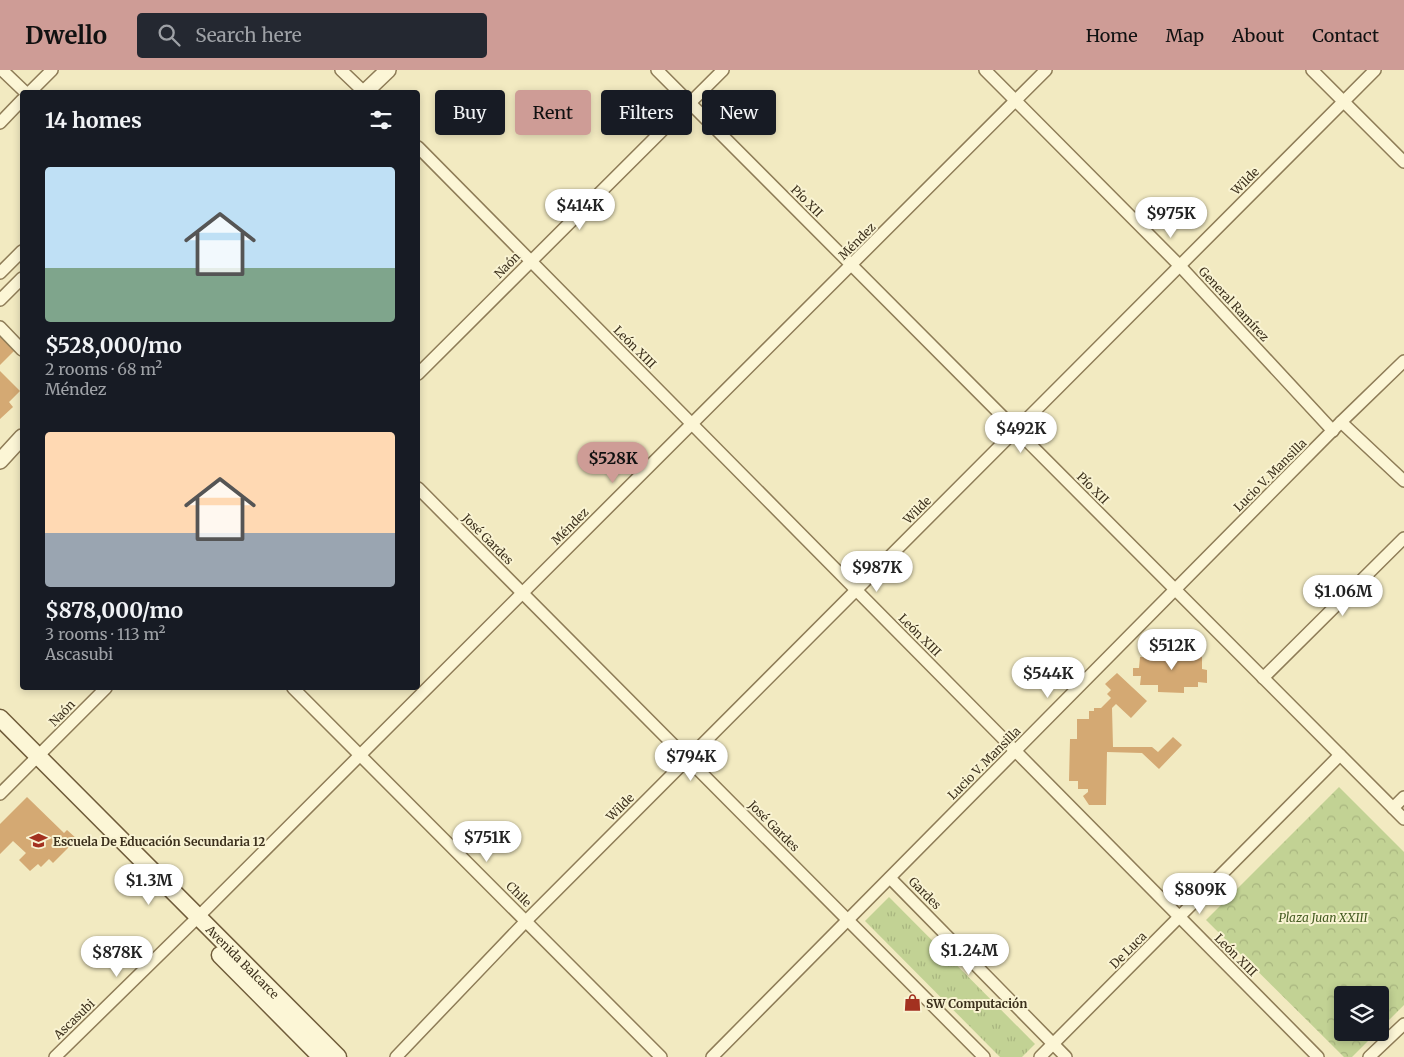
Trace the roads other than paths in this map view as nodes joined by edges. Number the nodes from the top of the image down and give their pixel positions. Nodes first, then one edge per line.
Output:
1 (2, 70) edge
2 (52, 70) edge
3 (341, 70) edge
4 (388, 70) edge
5 (657, 70) edge
6 (723, 70) edge
7 (985, 70) edge
8 (1046, 70) edge
9 (1312, 70) edge
10 (1375, 70) edge
11 (23, 90) edge
12 (32, 90) edge
13 (363, 90) edge
14 (367, 90) edge
15 (677, 90) edge
16 (1016, 100) junction
17 (692, 101) edge
18 (20, 102) edge
19 (1343, 102) junction
20 (692, 105) edge
21 (0, 123) edge
22 (658, 135) edge
23 (420, 149) edge
24 (1404, 162) edge
25 (20, 253) edge
26 (531, 261) junction
27 (852, 266) junction
28 (1180, 266) junction
29 (0, 273) edge
30 (20, 280) edge
31 (0, 300) edge
32 (0, 327) edge
33 (20, 348) edge
34 (1404, 361) edge
35 (420, 372) edge
36 (692, 424) junction
37 (1337, 427) junction
38 (1016, 430) junction
39 (20, 439) edge
40 (0, 462) edge
41 (1404, 481) edge
42 (420, 490) edge
43 (1404, 538) edge
44 (856, 590) junction
45 (1175, 590) junction
46 (522, 593) junction
47 (1263, 678) junction
48 (104, 690) edge
49 (295, 690) edge
50 (0, 718) edge
51 (0, 734) edge
52 (1015, 751) junction
53 (360, 754) junction
54 (1340, 755) junction
55 (688, 759) junction
56 (34, 761) junction
57 (0, 794) edge
58 (1404, 797) edge
59 (1393, 808) junction
60 (1404, 819) edge
61 (890, 878) junction
62 (1179, 917) junction
63 (848, 920) junction
64 (194, 921) junction
65 (526, 921) junction
66 (1404, 1024) edge
67 (1053, 1044) junction
68 (55, 1057) edge
69 (321, 1057) edge
70 (338, 1057) edge
71 (396, 1057) edge
72 (661, 1057) edge
73 (712, 1057) edge
74 (984, 1057) edge
75 (1040, 1057) edge
76 (1066, 1057) edge
77 (1318, 1057) edge
78 (1369, 1057) edge

1 - 11 street
2 - 12 street
3 - 13 street
4 - 14 street
5 - 15 street, Pío XII
6 - 17 street, Naón
7 - 16 street, General Ramírez
8 - 16 street, Méndez
9 - 19 street
10 - 19 street, Wilde
16 - 27 street, Méndez
16 - 28 street, General Ramírez
18 - 21 street
19 - 24 street
19 - 28 street, Wilde
20 - 27 street, Pío XII
22 - 26 street, Naón
23 - 26 street, León XIII
25 - 29 street
26 - 35 street, Naón
26 - 36 street, León XIII
27 - 36 street, Méndez
27 - 38 street, Pío XII
28 - 37 street, General Ramírez
28 - 38 street, Wilde
30 - 31 street
32 - 33 street
34 - 37 street, Lucio V. Mansilla
36 - 44 street, León XIII
36 - 46 street, Méndez
37 - 41 street, General Ramírez
37 - 45 street, Lucio V. Mansilla
38 - 44 street, Wilde
38 - 45 street, Pío XII
39 - 40 street
42 - 46 street, José Gardes
43 - 47 street
44 - 52 street, León XIII
44 - 55 street, Wilde
45 - 47 street, Pío XII
45 - 52 street, Lucio V. Mansilla
46 - 53 street, Méndez
46 - 55 street, José Gardes
47 - 54 street, Pío XII
48 - 56 street, Naón
49 - 53 street, Chile
50 - 56 main road, Avenida Balcarce
51 - 56 main road, Avenida Balcarce
52 - 61 street, Lucio V. Mansilla
52 - 62 street, León XIII
53 - 64 street, Méndez
53 - 65 street, Chile
54 - 59 street, Pío XII
54 - 62 street, De Luca
55 - 63 street, José Gardes
55 - 65 street, Wilde
56 - 57 street, Naón
56 - 64 main road, Avenida Balcarce
58 - 59 street
59 - 60 street, Pío XII
61 - 63 street, Lucio V. Mansilla
61 - 67 street, Gardes
62 - 67 street, De Luca
62 - 77 street, León XIII
63 - 73 street, Lucio V. Mansilla
63 - 74 street, José Gardes
64 - 68 street, Ascasubi
64 - 69 main road, Avenida Balcarce
64 - 70 main road, Avenida Balcarce
65 - 71 street, Wilde
65 - 72 street, Chile
66 - 78 street
67 - 75 street, De Luca
67 - 76 street, Gardes

